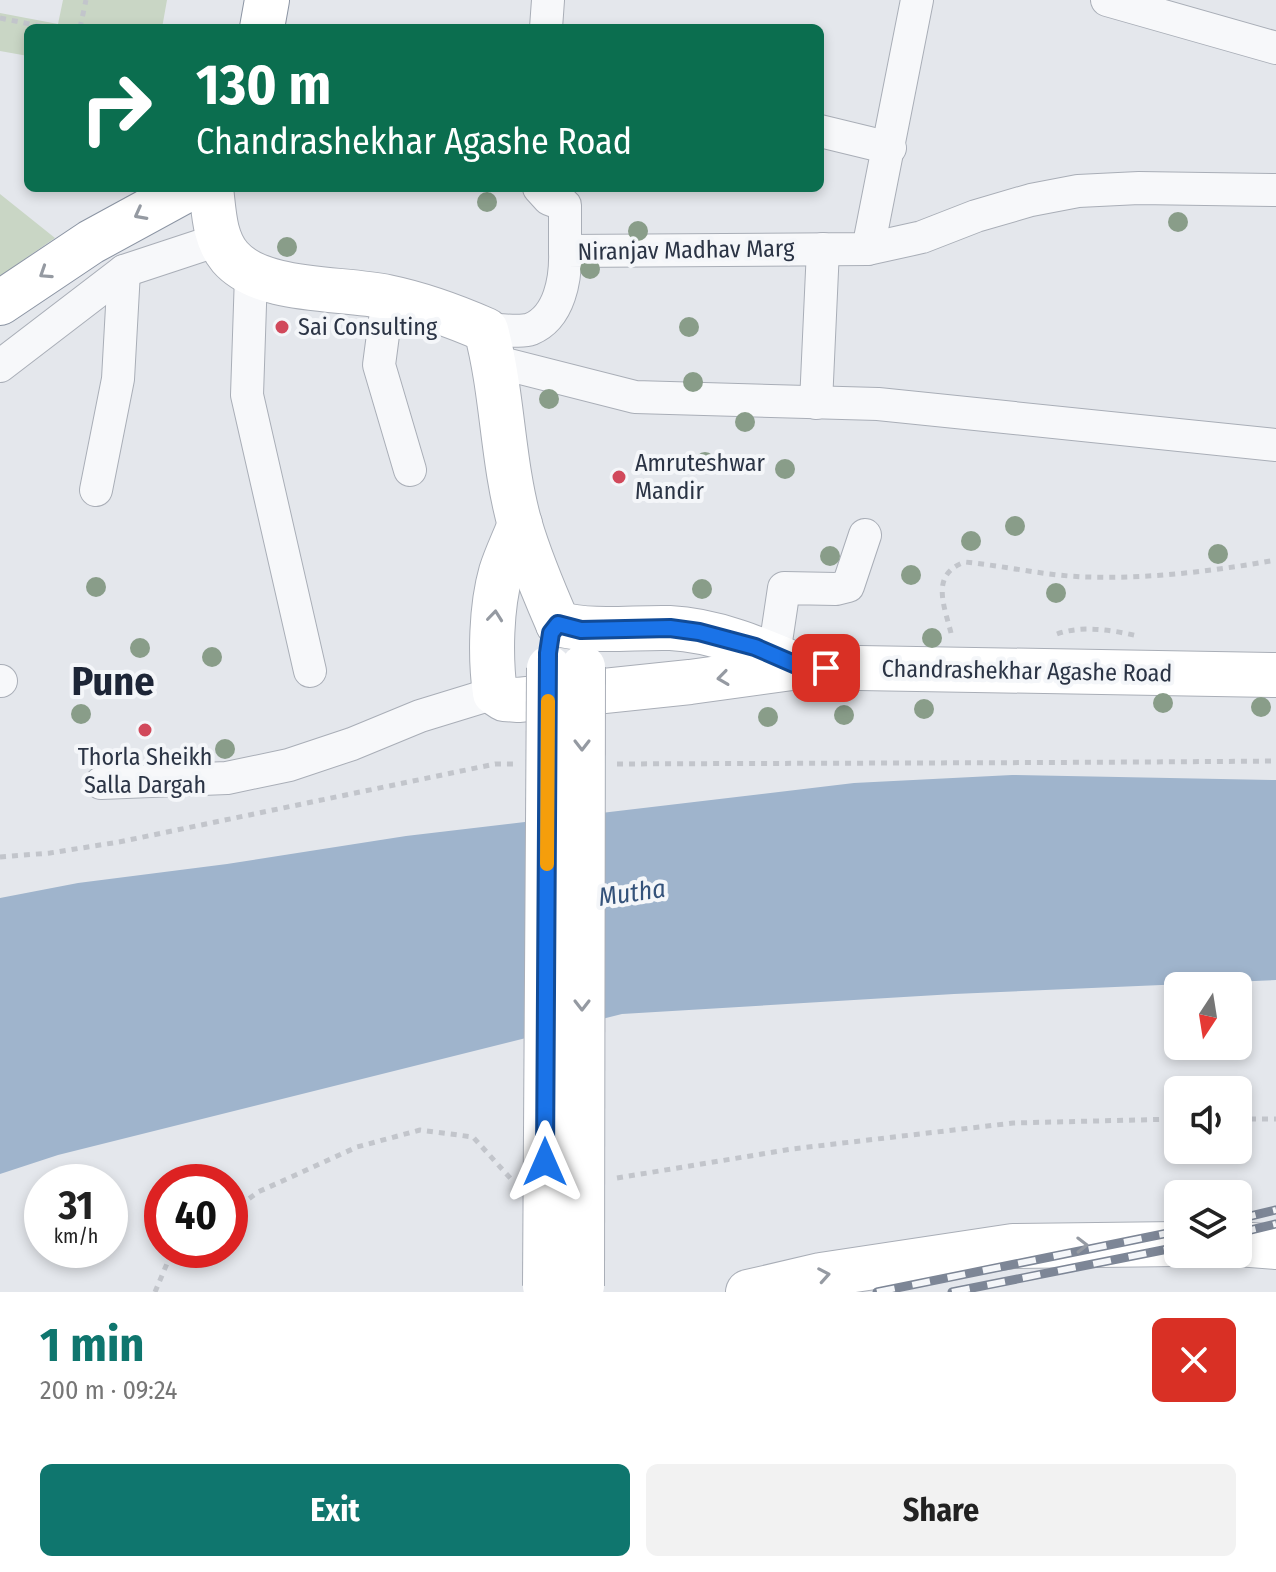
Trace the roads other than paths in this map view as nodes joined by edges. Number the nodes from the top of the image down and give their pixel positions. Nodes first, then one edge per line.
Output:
1 (267, 0) edge
2 (548, 0) edge
3 (917, 0) edge
4 (1107, 0) edge
5 (263, 24) edge
6 (546, 24) edge
7 (1276, 48) edge
8 (824, 132) edge
9 (890, 148) junction
10 (1276, 190) edge
11 (183, 192) edge
12 (212, 192) edge
13 (543, 192) edge
14 (218, 240) junction
15 (823, 249) junction
16 (868, 249) junction
17 (565, 251) junction
18 (124, 271) junction
19 (251, 275) junction
20 (388, 297) junction
21 (0, 303) edge
22 (489, 346) junction
23 (0, 366) edge
24 (816, 403) junction
25 (1276, 445) edge
26 (410, 470) dead end
27 (96, 490) dead end
28 (520, 524) junction
29 (865, 535) dead end
30 (568, 647) junction
31 (787, 661) junction
32 (310, 671) dead end
33 (1276, 675) edge
34 (495, 693) junction
35 (101, 783) dead end
36 (1164, 1244) edge
37 (1252, 1245) edge
38 (1276, 1247) edge
39 (564, 1289) edge
40 (748, 1292) edge

1 - 5 main road
2 - 6 street
3 - 9 street
4 - 7 street
8 - 9 street
9 - 16 street
10 - 16 street, Niranjav Madhav Marg
11 -> 21 main road
12 - 14 main road
13 - 17 street
14 - 18 street
14 - 19 main road
15 - 16 street, Niranjav Madhav Marg
15 - 17 street, Niranjav Madhav Marg
15 - 24 street
17 - 22 street, Niranjav Madhav Marg
18 - 23 street
18 - 27 street
19 - 20 main road, Niranjav Madhav Marg
19 - 32 street
20 - 22 main road, Niranjav Madhav Marg
20 - 26 street
22 - 24 street
22 - 28 main road
24 - 25 street
28 - 30 main road
34 -> 28 main road
29 - 31 street
30 - 31 main road, Chandrashekhar Agashe Road
30 - 39 main road, bridge
31 - 33 main road, Chandrashekhar Agashe Road
31 -> 34 main road
34 - 35 street
40 -> 36 main road
37 - 38 main road

